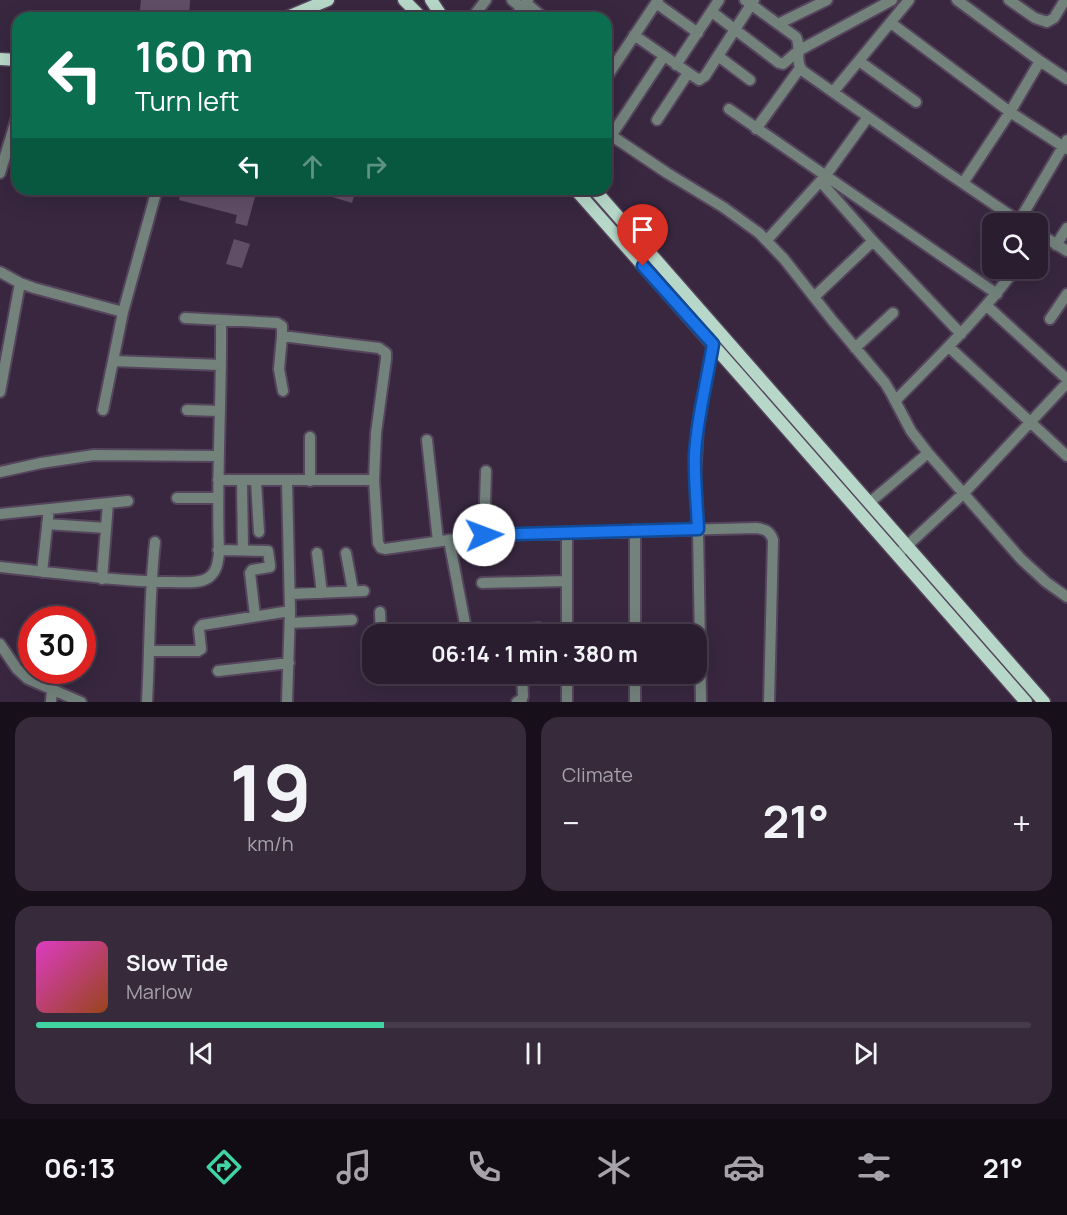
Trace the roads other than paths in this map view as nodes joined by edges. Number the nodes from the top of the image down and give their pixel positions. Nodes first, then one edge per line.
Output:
1 (328, 0) edge
2 (404, 0) edge
3 (486, 0) edge
4 (512, 0) edge
5 (719, 0) edge
6 (827, 0) edge
7 (892, 0) edge
8 (909, 0) edge
9 (957, 0) edge
10 (1009, 0) edge
11 (1065, 0) edge
12 (657, 2) edge
13 (750, 2) edge
14 (525, 3) edge
15 (299, 12) edge
16 (416, 12) edge
17 (477, 12) edge
18 (712, 12) junction
19 (891, 23) junction
20 (778, 24) junction
21 (735, 29) junction
22 (698, 33) junction
23 (634, 35) junction
24 (798, 51) junction
25 (664, 56) junction
26 (718, 56) junction
27 (1040, 61) junction
28 (859, 62) junction
29 (676, 65) junction
30 (612, 68) edge
31 (800, 68) junction
32 (688, 73) junction
33 (1067, 79) edge
34 (750, 80) dead end
35 (834, 93) junction
36 (916, 102) dead end
37 (729, 109) dead end
38 (1010, 112) junction
39 (868, 117) junction
40 (657, 120) dead end
41 (756, 129) junction
42 (612, 130) edge
43 (12, 134) edge
44 (612, 136) edge
45 (1066, 145) edge
46 (0, 173) edge
47 (823, 179) junction
48 (963, 183) junction
49 (155, 195) edge
50 (580, 195) edge
51 (599, 195) edge
52 (1008, 213) edge
53 (1026, 213) edge
54 (1067, 228) edge
55 (767, 240) junction
56 (873, 240) junction
57 (1048, 240) edge
58 (1056, 245) junction
59 (1067, 251) edge
60 (0, 272) edge
61 (1008, 279) edge
62 (20, 283) junction
63 (997, 294) junction
64 (1067, 294) edge
65 (814, 297) junction
66 (987, 306) junction
67 (123, 312) junction
68 (893, 313) dead end
69 (184, 318) dead end
70 (1050, 319) dead end
71 (221, 320) junction
72 (712, 324) junction
73 (702, 332) junction
74 (961, 334) junction
75 (282, 336) junction
76 (713, 344) junction
77 (949, 347) junction
78 (855, 348) junction
79 (113, 361) junction
80 (221, 365) junction
81 (1067, 378) edge
82 (1067, 383) edge
83 (283, 391) dead end
84 (0, 392) edge
85 (895, 401) junction
86 (103, 410) dead end
87 (188, 410) dead end
88 (220, 411) junction
89 (1031, 423) junction
90 (310, 437) dead end
91 (427, 440) dead end
92 (819, 446) junction
93 (928, 453) junction
94 (809, 454) junction
95 (218, 456) junction
96 (1067, 456) edge
97 (486, 471) dead end
98 (0, 472) edge
99 (218, 480) junction
100 (374, 480) junction
101 (242, 481) junction
102 (256, 481) junction
103 (287, 481) junction
104 (310, 481) junction
105 (964, 493) junction
106 (177, 498) dead end
107 (218, 498) junction
108 (128, 501) dead end
109 (869, 502) junction
110 (108, 503) junction
111 (49, 509) junction
112 (0, 514) edge
113 (47, 524) junction
114 (106, 528) junction
115 (698, 529) junction
116 (635, 530) junction
117 (259, 532) dead end
118 (567, 532) junction
119 (484, 535) junction
120 (443, 540) junction
121 (155, 542) dead end
122 (907, 546) junction
123 (218, 550) junction
124 (243, 550) junction
125 (317, 553) dead end
126 (346, 553) dead end
127 (897, 555) junction
128 (0, 567) edge
129 (42, 572) junction
130 (102, 579) junction
131 (567, 581) junction
132 (151, 582) junction
133 (482, 583) dead end
134 (353, 591) junction
135 (364, 591) dead end
136 (322, 593) junction
137 (290, 594) junction
138 (1067, 597) edge
139 (290, 611) junction
140 (380, 612) dead end
141 (255, 616) junction
142 (352, 620) dead end
143 (290, 622) junction
144 (381, 624) edge
145 (464, 624) edge
146 (567, 624) edge
147 (635, 624) edge
148 (986, 636) junction
149 (0, 644) edge
150 (976, 645) junction
151 (150, 651) junction
152 (289, 663) junction
153 (218, 671) dead end
154 (522, 684) edge
155 (567, 684) edge
156 (635, 684) edge
157 (52, 690) junction
158 (51, 702) edge
159 (81, 702) edge
160 (147, 702) edge
161 (287, 702) edge
162 (517, 702) edge
163 (567, 702) edge
164 (635, 702) edge
165 (701, 702) edge
166 (769, 702) edge
167 (1026, 702) edge
168 (1044, 702) edge

1 - 15 main road
2 - 16 main road
3 - 17 street
4 - 14 street
5 - 18 street
6 - 20 street
7 - 24 street
8 - 19 street
9 - 27 street
10 - 11 street
12 - 22 street
12 - 23 street
13 - 20 street
13 - 21 street
18 - 21 street
18 - 22 street
19 - 28 street
19 - 38 street
20 - 24 street
21 - 24 street
21 - 26 street
22 - 29 street
23 - 25 street
23 - 30 street
24 - 31 street
25 - 29 street
25 - 42 street
26 - 32 street
26 - 34 street
27 - 33 street
27 - 38 street
28 - 35 street
28 - 36 street
29 - 32 street
31 - 35 street
31 - 41 street
32 - 40 street
35 - 39 street
37 - 41 street
38 - 45 street
38 - 48 street
39 - 47 street
39 - 48 street
41 - 47 street
43 - 46 street
44 - 55 street
45 - 53 street
47 - 55 street
47 - 56 street
47 - 63 street
48 - 52 street
49 - 67 street
50 - 73 main road
51 - 72 main road
54 - 58 street
55 - 65 street
56 - 65 street
56 - 74 street
57 - 58 street
58 - 59 street
60 - 62 street
61 - 63 street
62 - 67 street
62 - 84 street
63 - 66 street
64 - 70 street
65 - 78 street
66 - 74 street
66 - 81 street
67 - 79 street
68 - 78 street
69 - 71 street
71 - 75 street
71 - 80 street
72 - 73 main road
72 - 92 main road
73 - 76 main road
74 - 77 street
75 - 83 street
75 - 100 street
76 - 94 main road
76 - 115 street
77 - 85 street
77 - 89 street
78 - 85 street
79 - 80 street
79 - 86 street
80 - 88 street
82 - 89 street
85 - 93 street
87 - 88 street
88 - 95 street
89 - 96 street
89 - 105 street
90 - 104 street
91 - 120 street
92 - 94 main road
92 - 109 main road
93 - 105 street
93 - 109 street
94 - 127 main road
95 - 98 street
95 - 99 street
97 - 119 street
99 - 101 street
99 - 107 street
100 - 104 street
100 - 120 street
101 - 102 street
101 - 124 street
102 - 103 street
102 - 117 street
103 - 104 street
103 - 137 street
105 - 122 street
105 - 138 street
106 - 107 street
107 - 123 street
108 - 110 street
109 - 122 main road
110 - 111 street
110 - 114 street
111 - 112 street
111 - 113 street
113 - 114 street
113 - 129 street
114 - 130 street
115 - 116 street
115 - 165 street
115 - 166 street
116 - 118 street
116 - 147 street
118 - 119 street
118 - 131 street
119 - 120 street
120 - 145 street
121 - 132 street
122 - 127 street
122 - 148 main road
123 - 124 street
123 - 132 street
124 - 141 street
125 - 136 street
126 - 134 street
127 - 150 main road
128 - 129 street
129 - 130 street
130 - 132 street
131 - 133 street
131 - 146 street
132 - 151 street
134 - 135 street
134 - 136 street
136 - 137 street
137 - 139 street
139 - 141 street
139 - 143 street
140 - 144 street
141 - 151 street
142 - 143 street
143 - 152 street
148 - 150 main road
148 - 168 main road
149 - 157 street
150 - 167 main road
151 - 160 street
152 - 153 street
152 - 161 street
154 - 162 street
155 - 163 street
156 - 164 street
157 - 158 street
157 - 159 street

